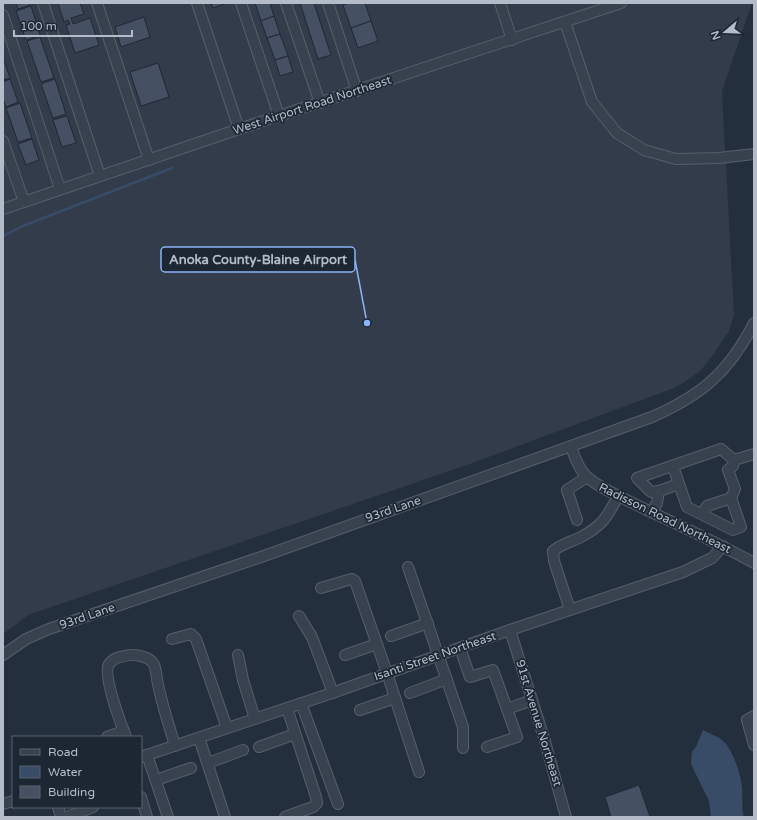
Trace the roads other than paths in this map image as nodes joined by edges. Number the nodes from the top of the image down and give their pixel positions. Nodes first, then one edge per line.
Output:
1 (43, 3) edge
2 (97, 3) edge
3 (197, 3) edge
4 (241, 3) edge
5 (286, 3) edge
6 (328, 3) edge
7 (621, 3) edge
8 (502, 4) edge
9 (3, 15) edge
10 (565, 22) junction
11 (512, 40) junction
12 (357, 91) junction
13 (320, 103) junction
14 (279, 116) junction
15 (239, 129) junction
16 (3, 141) edge
17 (754, 154) edge
18 (149, 160) junction
19 (100, 176) junction
20 (60, 189) junction
21 (24, 202) junction
22 (3, 209) edge
23 (754, 323) edge
24 (571, 447) junction
25 (754, 454) edge
26 (734, 460) junction
27 (673, 466) junction
28 (587, 477) junction
29 (679, 484) junction
30 (658, 491) junction
31 (618, 496) junction
32 (731, 498) junction
33 (652, 512) junction
34 (702, 514) junction
35 (577, 520) dead end
36 (723, 546) junction
37 (754, 563) edge
38 (408, 567) dead end
39 (321, 588) dead end
40 (570, 610) junction
41 (299, 616) dead end
42 (428, 624) junction
43 (510, 630) junction
44 (391, 636) dead end
45 (172, 640) dead end
46 (377, 644) junction
47 (460, 648) junction
48 (3, 655) edge
49 (238, 655) dead end
50 (345, 655) dead end
51 (438, 655) junction
52 (387, 673) junction
53 (447, 679) junction
54 (332, 693) junction
55 (410, 693) dead end
56 (395, 698) junction
57 (532, 700) junction
58 (301, 703) junction
59 (287, 708) junction
60 (507, 709) junction
61 (360, 710) dead end
62 (754, 716) edge
63 (254, 719) junction
64 (227, 728) junction
65 (125, 734) edge
66 (295, 734) junction
67 (113, 736) edge
68 (199, 738) junction
69 (754, 744) edge
70 (175, 746) junction
71 (259, 747) dead end
72 (487, 747) dead end
73 (463, 748) dead end
74 (243, 750) dead end
75 (144, 756) edge
76 (208, 763) junction
77 (191, 768) dead end
78 (419, 772) dead end
79 (156, 780) junction
80 (142, 801) edge
81 (338, 804) dead end
82 (90, 808) edge
83 (66, 817) edge
84 (146, 817) edge
85 (168, 817) edge
86 (225, 817) edge
87 (285, 817) edge
88 (566, 817) edge

1 - 19 street
2 - 18 street
3 - 15 street
4 - 14 street
5 - 13 street
6 - 12 street
7 - 10 street, West Airport Road Northeast
8 - 11 street
9 - 20 street
10 - 11 street, West Airport Road Northeast
10 - 17 street
11 - 12 street, West Airport Road Northeast
12 - 13 street, West Airport Road Northeast
13 - 14 street, West Airport Road Northeast
14 - 15 street, West Airport Road Northeast
15 - 18 street, West Airport Road Northeast
16 - 21 street
18 - 19 street, West Airport Road Northeast
19 - 20 street, West Airport Road Northeast
20 - 21 street, West Airport Road Northeast
21 - 22 street, West Airport Road Northeast
23 - 24 street, 93rd Lane
24 - 28 street, Radisson Road Northeast
24 - 48 street, 93rd Lane
25 - 26 street
26 - 27 street
26 - 32 street
27 - 29 street
27 - 30 street
28 - 31 street, Radisson Road Northeast
28 - 35 street
29 - 30 street
29 - 34 street
30 - 33 street
31 - 33 street, Radisson Road Northeast
31 - 40 street
32 - 34 street
32 - 34 street
33 - 36 street, Radisson Road Northeast
36 - 37 street, Radisson Road Northeast
36 - 40 street, Isanti Street Northeast
38 - 42 street
39 - 46 street
40 - 43 street, Isanti Street Northeast
41 - 54 street
42 - 44 street
42 - 51 street
43 - 47 street, Isanti Street Northeast
43 - 57 street, 91st Avenue Northeast
45 - 64 street
46 - 50 street
46 - 52 street
47 - 51 street, Isanti Street Northeast
47 - 60 street
49 - 63 street
51 - 52 street, Isanti Street Northeast
51 - 53 street
52 - 54 street, Isanti Street Northeast
52 - 56 street
53 - 55 street
53 - 73 street
54 - 58 street, Isanti Street Northeast
56 - 61 street
56 - 78 street
57 - 60 street
57 - 88 street, 91st Avenue Northeast
58 - 59 street, Isanti Street Northeast
58 - 81 street
59 - 63 street, Isanti Street Northeast
59 - 66 street
60 - 72 street
62 - 69 street
63 - 64 street, Isanti Street Northeast
64 - 68 street, Isanti Street Northeast
65 - 67 street
65 - 70 street
66 - 71 street
66 - 87 street
68 - 70 street, Isanti Street Northeast
68 - 76 street
70 - 75 street, Isanti Street Northeast
74 - 76 street
75 - 79 street
76 - 86 street
77 - 79 street
79 - 85 street
80 - 84 street
82 - 83 street

